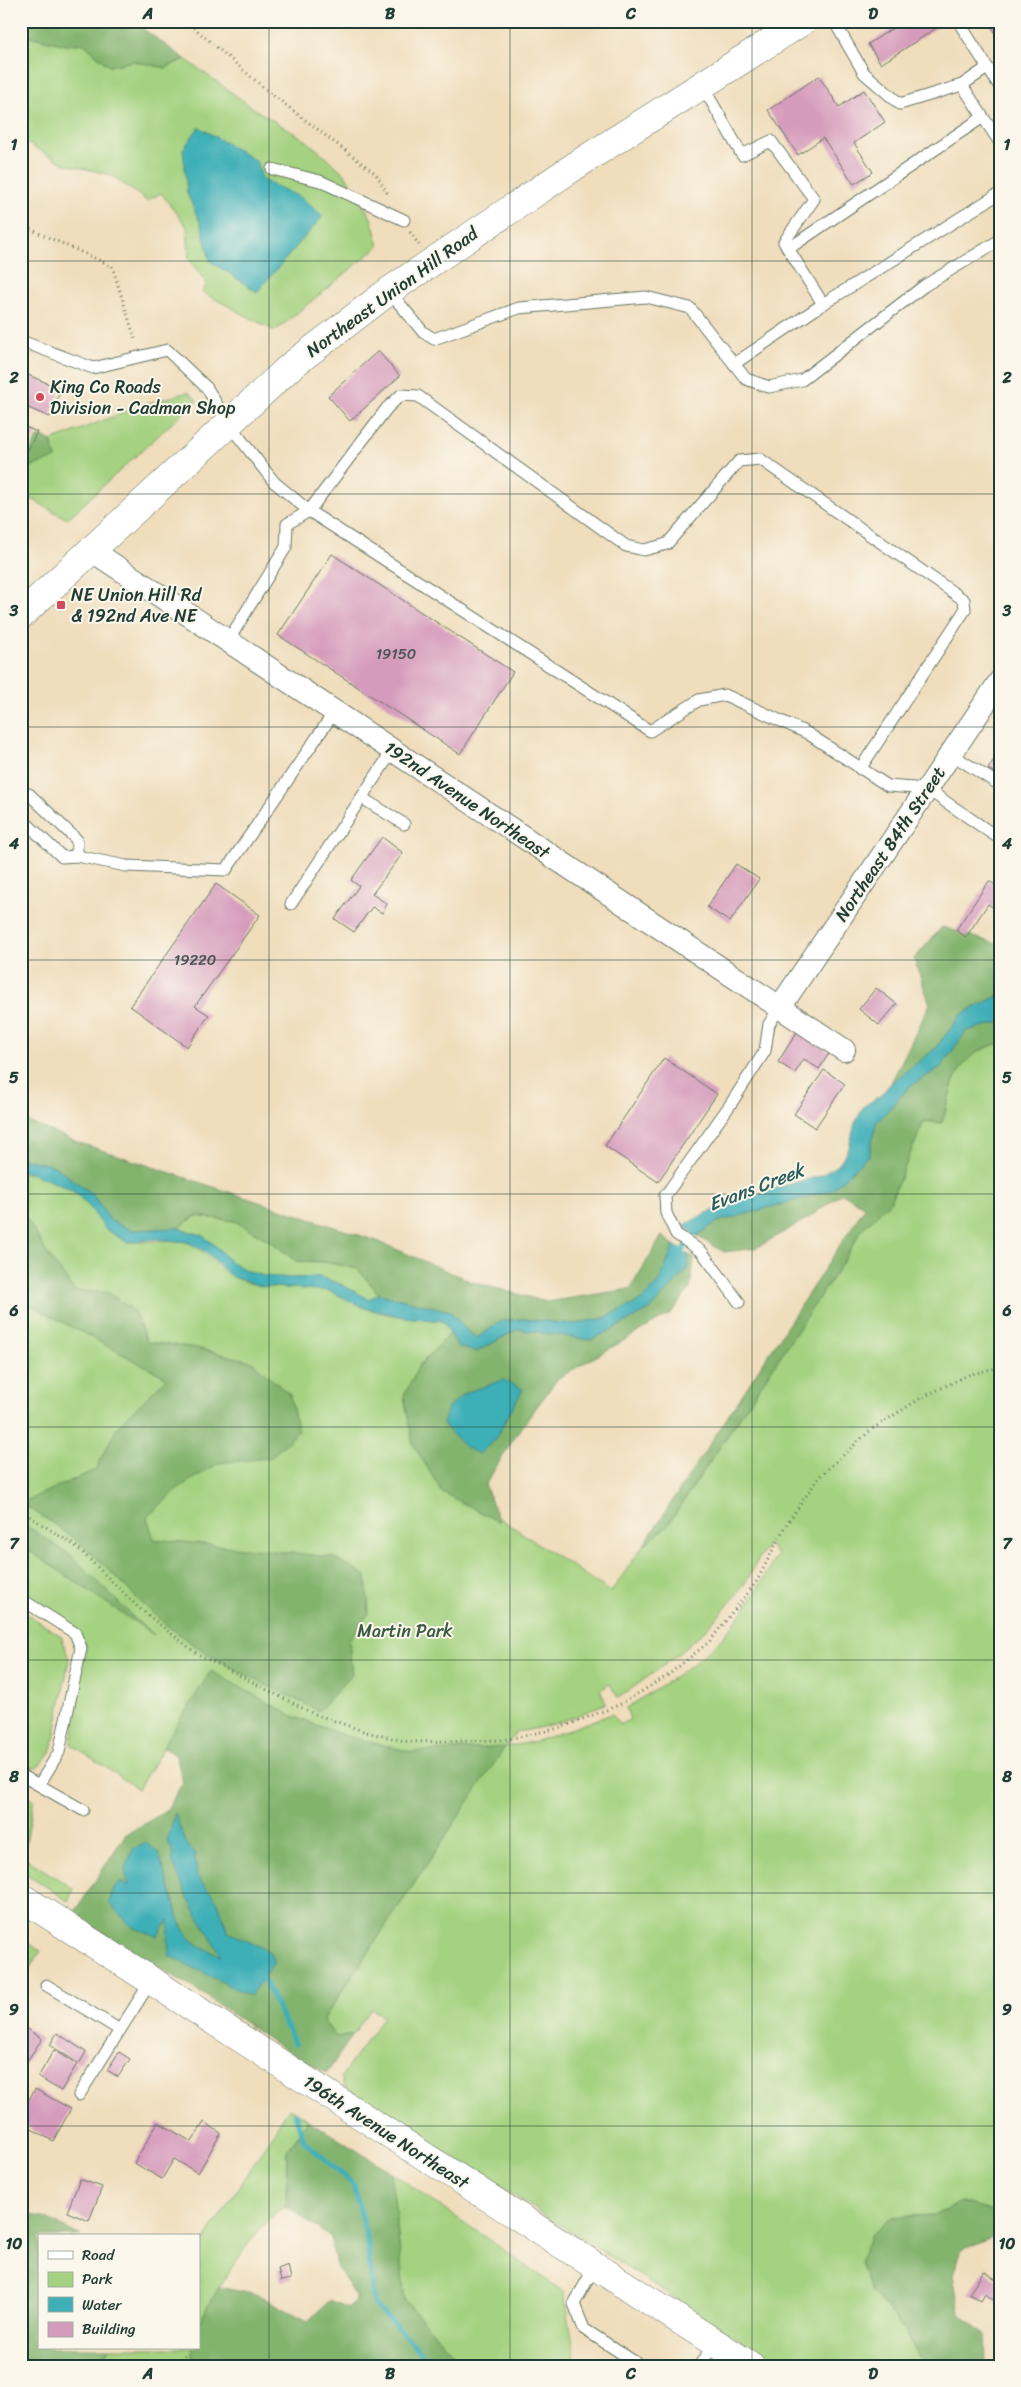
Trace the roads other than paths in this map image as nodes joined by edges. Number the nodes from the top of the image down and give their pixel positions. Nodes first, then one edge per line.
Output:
1 (803, 21) edge
2 (834, 21) edge
3 (958, 21) edge
4 (988, 68) junction
5 (702, 85) junction
6 (962, 86) junction
7 (1000, 88) edge
8 (983, 117) junction
9 (1000, 143) edge
10 (272, 169) dead end
11 (1000, 192) edge
12 (404, 220) road end
13 (1000, 240) edge
14 (788, 249) junction
15 (389, 291) junction
16 (823, 304) junction
17 (21, 341) edge
18 (734, 364) junction
19 (228, 423) junction
20 (309, 511) junction
21 (91, 550) junction
22 (21, 615) edge
23 (228, 641) junction
24 (1000, 681) edge
25 (335, 711) junction
26 (393, 750) junction
27 (951, 754) junction
28 (860, 769) junction
29 (1000, 785) edge
30 (927, 789) junction
31 (21, 794) edge
32 (362, 798) junction
33 (21, 818) edge
34 (404, 824) dead end
35 (1000, 839) edge
36 (78, 856) junction
37 (292, 904) dead end
38 (780, 1007) junction
39 (844, 1050) dead end
40 (739, 1302) dead end
41 (21, 1599) edge
42 (21, 1774) edge
43 (39, 1785) junction
44 (82, 1810) dead end
45 (21, 1898) edge
46 (151, 1981) junction
47 (46, 1985) dead end
48 (120, 2030) junction
49 (80, 2095) dead end
50 (594, 2266) junction
51 (715, 2343) junction
52 (641, 2366) edge
53 (699, 2366) edge
54 (750, 2366) edge

1 - 5 main road, Northeast Union Hill Road
2 - 6 lane
3 - 4 lane
4 - 6 lane
4 - 7 lane
5 - 14 lane
5 - 15 main road, Northeast Union Hill Road
6 - 8 lane
8 - 9 lane
8 - 14 lane
10 - 12 lane
11 - 16 lane
13 - 18 lane
14 - 16 lane
15 - 18 lane
15 - 19 main road, Northeast Union Hill Road
16 - 18 lane
17 - 19 lane
19 - 20 lane
19 - 21 main road, Northeast Union Hill Road
20 - 23 lane
20 - 28 lane
20 - 28 lane
21 - 22 main road, Northeast Union Hill Road
21 - 23 street, 192nd Avenue Northeast
23 - 25 street, 192nd Avenue Northeast
24 - 27 street, Northeast 84th Street
25 - 26 street, 192nd Avenue Northeast
25 - 36 lane
26 - 32 lane
26 - 38 street, 192nd Avenue Northeast
27 - 29 lane
27 - 30 street, Northeast 84th Street
28 - 30 lane
30 - 35 lane
30 - 38 street, Northeast 84th Street
31 - 36 lane
32 - 34 lane
32 - 37 lane
33 - 36 lane
38 - 39 street, 192nd Avenue Northeast
38 - 40 lane
41 - 43 lane
42 - 43 lane
43 - 44 lane
45 - 46 main road, 196th Avenue Northeast
46 - 48 lane
46 - 50 main road, 196th Avenue Northeast
47 - 48 lane
48 - 49 lane
50 - 51 main road, 196th Avenue Northeast
50 - 52 lane
51 - 53 lane
51 - 54 main road, 196th Avenue Northeast

